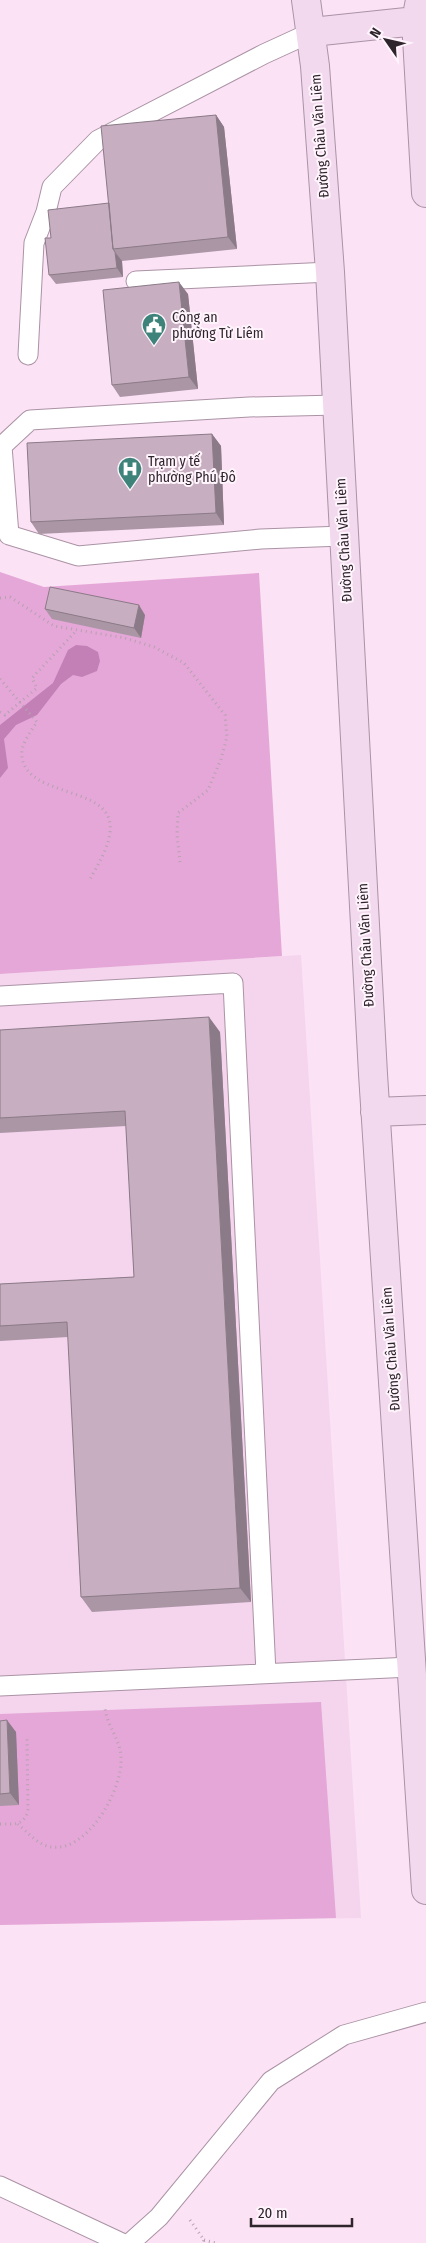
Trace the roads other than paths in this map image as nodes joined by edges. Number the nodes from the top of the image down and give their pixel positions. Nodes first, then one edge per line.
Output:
1 (306, 0) edge
2 (418, 11) edge
3 (312, 32) junction
4 (426, 193) edge
5 (330, 272) junction
6 (136, 281) dead end
7 (28, 355) dead end
8 (337, 406) junction
9 (343, 536) junction
10 (0, 996) edge
11 (426, 1110) edge
12 (375, 1112) junction
13 (411, 1667) junction
14 (266, 1673) junction
15 (0, 1686) edge
16 (426, 1890) edge
17 (426, 2012) edge
18 (0, 2186) edge
19 (122, 2243) edge
20 (130, 2243) edge

1 - 3 main road, Đường Châu Văn Liêm
2 - 3 main road
2 - 4 main road
3 - 5 main road, Đường Châu Văn Liêm
3 - 7 lane
5 - 6 lane
5 - 8 main road, Đường Châu Văn Liêm
8 - 9 main road, Đường Châu Văn Liêm
8 - 9 lane
9 - 12 main road, Đường Châu Văn Liêm
10 - 14 lane
11 - 12 main road
12 - 13 main road, Đường Châu Văn Liêm
13 - 14 lane
13 - 16 main road, Đường Châu Văn Liêm
14 - 15 lane
17 - 20 lane
18 - 19 lane

